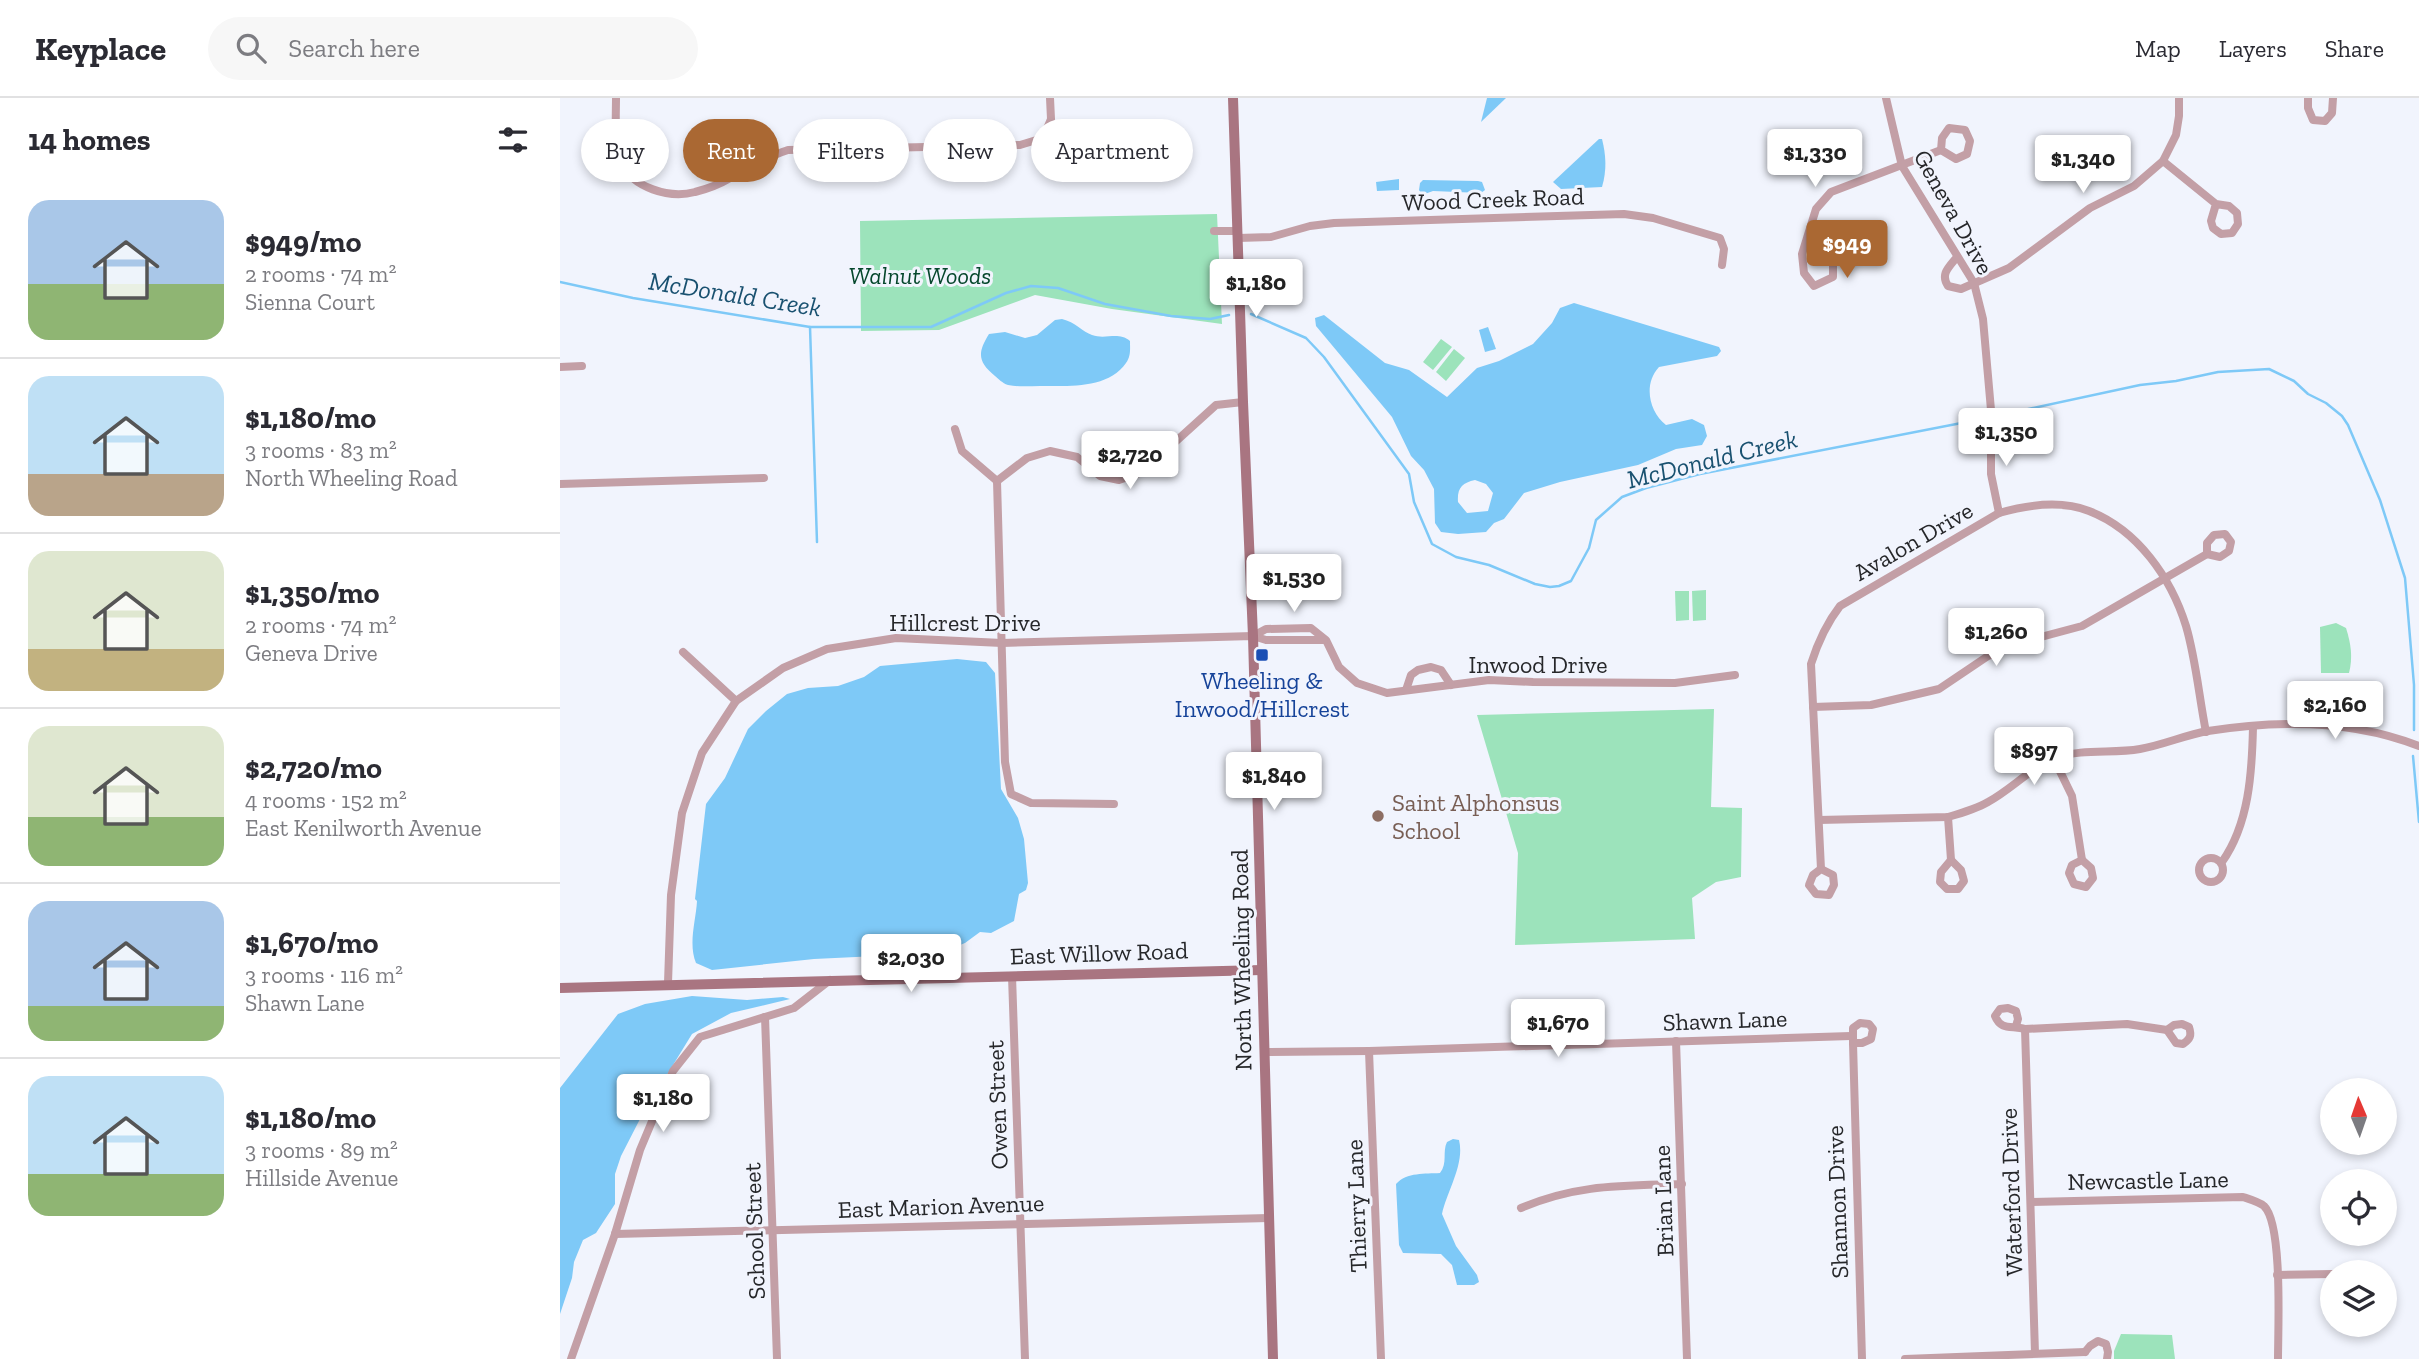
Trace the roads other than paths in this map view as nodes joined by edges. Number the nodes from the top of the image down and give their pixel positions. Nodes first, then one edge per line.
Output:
1 (616, 98) edge
2 (1050, 98) edge
3 (1233, 98) edge
4 (1886, 98) edge
5 (2179, 98) edge
6 (2308, 98) edge
7 (2333, 98) edge
8 (1941, 150) dead end
9 (2163, 161) junction
10 (1902, 166) junction
11 (2216, 204) junction
12 (1214, 231) dead end
13 (1238, 234) junction
14 (1806, 243) junction
15 (1957, 257) junction
16 (1722, 265) dead end
17 (1974, 283) junction
18 (582, 366) dead end
19 (560, 367) edge
20 (1243, 402) junction
21 (956, 429) dead end
22 (764, 478) dead end
23 (997, 481) junction
24 (560, 484) edge
25 (1999, 513) junction
26 (2207, 554) dead end
27 (2166, 577) junction
28 (1254, 636) junction
29 (1002, 643) junction
30 (682, 652) dead end
31 (1735, 675) dead end
32 (1451, 685) junction
33 (1406, 690) junction
34 (736, 701) junction
35 (1813, 707) junction
36 (2253, 727) junction
37 (2206, 732) junction
38 (2419, 746) edge
39 (2054, 759) junction
40 (1114, 804) dead end
41 (1948, 817) junction
42 (1819, 820) junction
43 (1951, 860) dead end
44 (2082, 860) dead end
45 (2221, 862) dead end
46 (1821, 869) dead end
47 (1262, 970) junction
48 (1012, 976) junction
49 (831, 979) junction
50 (668, 983) junction
51 (560, 988) edge
52 (765, 1017) junction
53 (2167, 1030) dead end
54 (1852, 1039) joint
55 (1676, 1041) junction
56 (1369, 1051) junction
57 (1264, 1052) junction
58 (1682, 1184) junction
59 (2031, 1202) junction
60 (1521, 1208) dead end
61 (1269, 1218) junction
62 (1020, 1223) junction
63 (773, 1230) junction
64 (615, 1234) junction
65 (2320, 1274) edge
66 (2277, 1275) junction
67 (2035, 1353) junction
68 (2087, 1356) edge
69 (571, 1359) edge
70 (778, 1359) edge
71 (1025, 1359) edge
72 (1273, 1359) edge
73 (1381, 1359) edge
74 (1687, 1359) edge
75 (1861, 1359) edge
76 (1905, 1359) edge
77 (2107, 1359) edge
78 (2278, 1359) edge

1 - 2 street
3 - 13 main road, North Wheeling Road
4 - 10 street, Geneva Drive
5 - 9 street
6 - 7 street
8 - 10 street
9 - 11 street
9 - 17 street
10 - 14 street
10 - 15 street, Geneva Drive
11 - 11 street
12 - 13 street
13 - 16 street, Wood Creek Road
13 - 20 main road, North Wheeling Road
14 - 14 street
15 - 17 street, Geneva Drive
15 - 17 street
17 - 25 street, Geneva Drive
18 - 19 street
20 - 23 street
20 - 28 main road, North Wheeling Road
21 - 23 street
22 - 24 street
23 - 29 street
25 - 27 street, Avalon Drive
25 - 35 street, Avalon Drive
26 - 27 street
27 - 35 street
27 - 37 street, Avalon Drive
28 - 29 street, Hillcrest Drive
28 - 33 street, Inwood Drive
28 - 47 main road, North Wheeling Road
29 - 34 street, Hillcrest Drive
29 - 40 street
30 - 34 street
31 - 32 street, Inwood Drive
32 - 33 street, Inwood Drive
32 - 33 street
34 - 50 street, Hillcrest Drive
35 - 42 street, Avalon Drive
36 - 37 street
36 - 38 street
36 - 45 street
37 - 39 street
39 - 41 street
39 - 44 street
41 - 42 street
41 - 43 street
42 - 46 street, Avalon Drive
47 - 48 main road, East Willow Road
47 - 57 main road, North Wheeling Road
48 - 49 main road, East Willow Road
48 - 62 street, Owen Street
49 - 50 main road, East Willow Road
49 - 52 street
50 - 51 main road, East Willow Road
52 - 63 street, School Street
52 - 64 street
53 - 59 street, Waterford Drive
54 - 55 street, Shawn Lane
54 - 75 street, Shannon Drive
55 - 56 street, Shawn Lane
55 - 58 street, Brian Lane
56 - 57 street, Shawn Lane
56 - 73 street, Thierry Lane
57 - 61 main road, North Wheeling Road
58 - 60 street
58 - 74 street, Brian Lane
59 - 66 street, Newcastle Lane
59 - 67 street, Waterford Drive
61 - 62 street, East Marion Avenue
61 - 72 main road, North Wheeling Road
62 - 63 street, East Marion Avenue
62 - 71 street, Owen Street
63 - 64 street, East Marion Avenue
63 - 70 street, School Street
64 - 69 street
65 - 66 street
66 - 78 street
67 - 68 street
67 - 76 street
68 - 77 street

